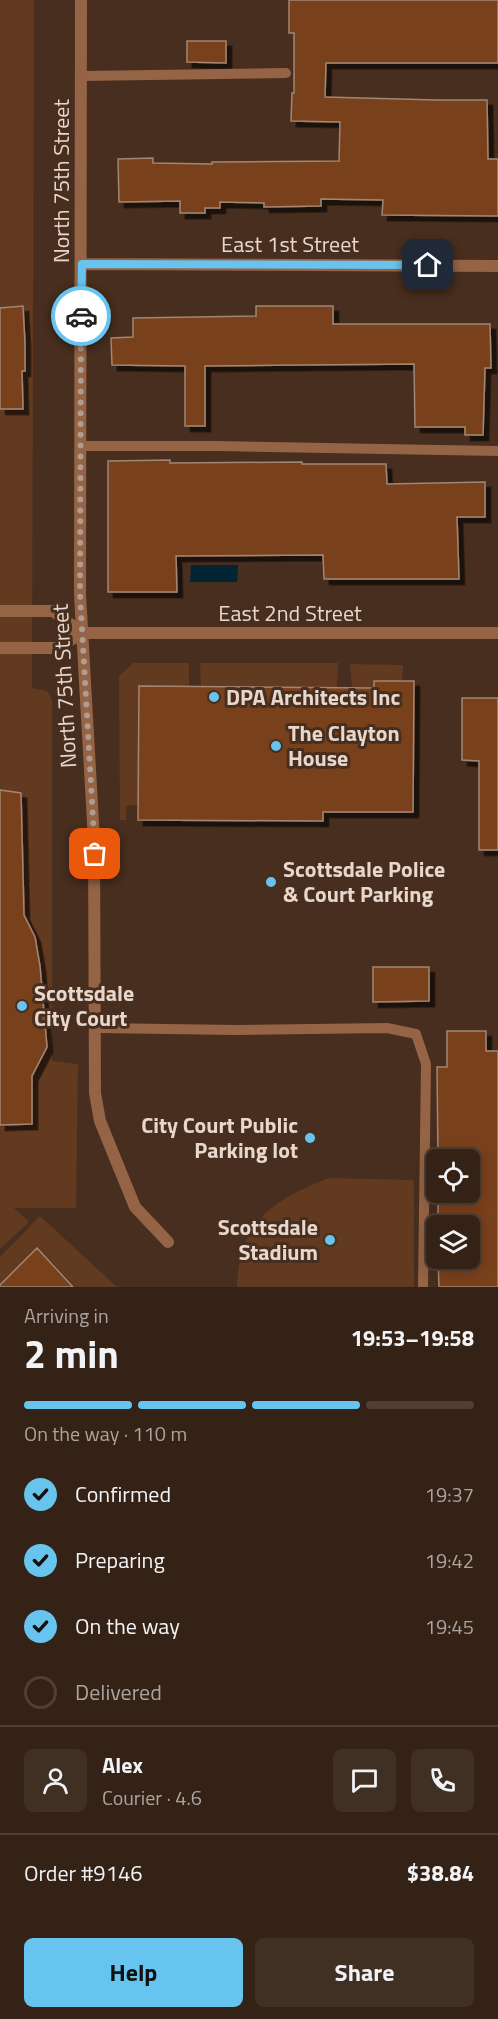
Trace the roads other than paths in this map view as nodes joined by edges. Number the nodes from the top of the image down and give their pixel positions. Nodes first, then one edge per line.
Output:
1 (81, 0) edge
2 (285, 73) dead end
3 (82, 76) junction
4 (82, 264) junction
5 (498, 266) edge
6 (80, 446) junction
7 (498, 452) edge
8 (0, 611) edge
9 (82, 633) junction
10 (498, 633) edge
11 (0, 648) edge
12 (96, 1028) junction
13 (168, 1242) dead end
14 (423, 1287) edge

1 - 3 street, North 75th Street
2 - 3 lane
3 - 4 street, North 75th Street
4 - 5 street, East 1st Street
4 - 6 street, North 75th Street
6 - 7 lane
6 - 9 street, North 75th Street
8 - 9 street
9 - 10 street, East 2nd Street
9 - 11 street
9 - 12 street, North 75th Street
12 - 13 street, North 75th Street
12 - 14 lane

